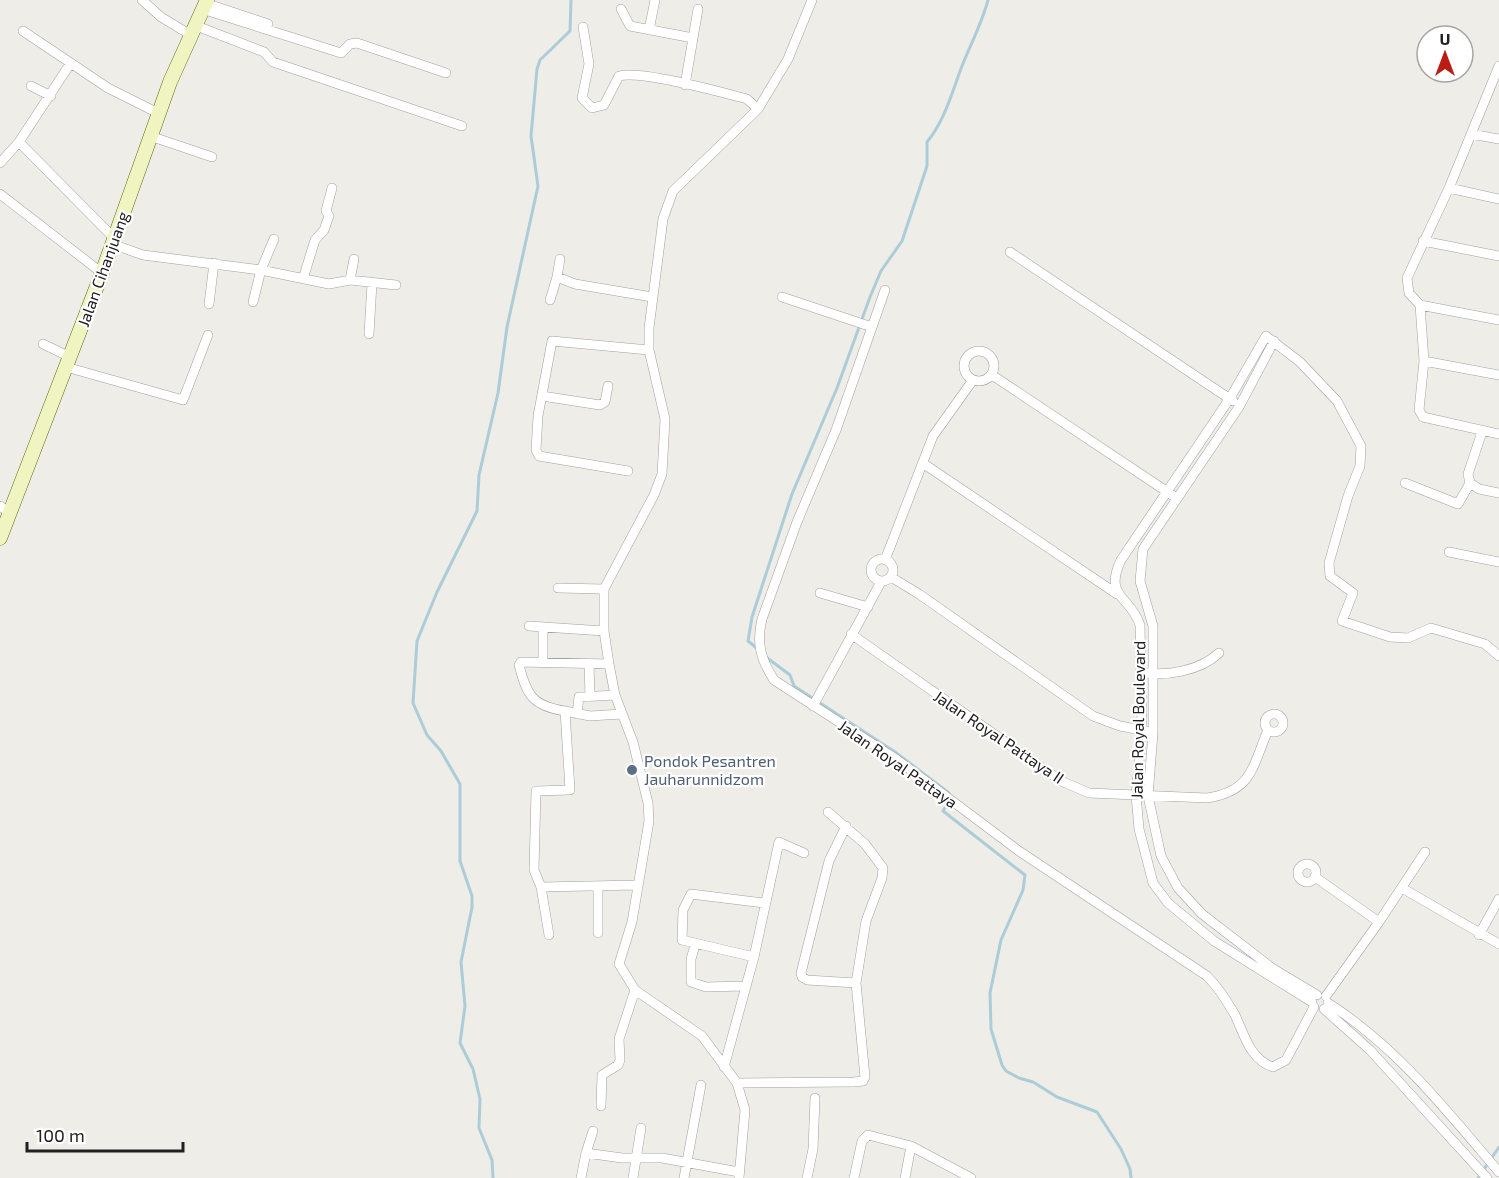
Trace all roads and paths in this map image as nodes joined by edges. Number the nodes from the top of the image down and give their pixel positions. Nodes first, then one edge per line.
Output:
1 (142, 0) edge
2 (655, 0) edge
3 (812, 0) edge
4 (205, 4) edge
5 (621, 9) dead end
6 (698, 9) dead end
7 (268, 24) dead end
8 (583, 27) dead end
9 (192, 30) junction
10 (649, 30) junction
11 (23, 31) dead end
12 (693, 38) junction
13 (70, 64) junction
14 (1499, 66) edge
15 (446, 73) dead end
16 (1496, 81) edge
17 (685, 85) junction
18 (31, 86) dead end
19 (51, 96) junction
20 (759, 109) junction
21 (158, 113) junction
22 (462, 126) dead end
23 (1471, 134) junction
24 (150, 136) junction
25 (1499, 139) edge
26 (19, 142) junction
27 (212, 157) dead end
28 (0, 163) edge
29 (332, 188) dead end
30 (1449, 188) junction
31 (0, 194) edge
32 (1499, 199) edge
33 (274, 239) dead end
34 (113, 241) junction
35 (1423, 241) junction
36 (1010, 252) dead end
37 (1499, 256) edge
38 (354, 259) dead end
39 (560, 259) dead end
40 (214, 263) junction
41 (261, 270) junction
42 (102, 273) junction
43 (557, 277) junction
44 (303, 279) junction
45 (350, 280) junction
46 (372, 283) junction
47 (396, 285) dead end
48 (885, 290) dead end
49 (652, 297) junction
50 (782, 297) dead end
51 (550, 300) dead end
52 (253, 302) dead end
53 (209, 304) dead end
54 (1420, 305) junction
55 (1499, 320) edge
56 (872, 327) junction
57 (369, 334) dead end
58 (208, 335) dead end
59 (1270, 339) junction
60 (44, 344) dead end
61 (649, 350) junction
62 (1424, 360) junction
63 (68, 362) junction
64 (992, 375) junction
65 (1499, 375) edge
66 (973, 380) junction
67 (608, 386) dead end
68 (542, 396) junction
69 (1230, 398) junction
70 (1239, 407) junction
71 (1482, 432) junction
72 (1499, 434) edge
73 (924, 464) junction
74 (628, 471) dead end
75 (1405, 483) dead end
76 (1470, 483) junction
77 (1167, 491) junction
78 (1499, 493) edge
79 (1178, 499) junction
80 (5, 510) edge
81 (0, 538) edge
82 (1449, 552) dead end
83 (885, 560) junction
84 (1499, 562) edge
85 (891, 577) junction
86 (881, 582) junction
87 (558, 588) dead end
88 (604, 589) junction
89 (820, 593) dead end
90 (1117, 594) junction
91 (868, 607) junction
92 (529, 626) dead end
93 (543, 627) junction
94 (604, 631) junction
95 (851, 634) junction
96 (1219, 653) dead end
97 (1499, 656) edge
98 (543, 662) junction
99 (589, 664) junction
100 (609, 664) junction
101 (1140, 672) junction
102 (1153, 675) junction
103 (615, 695) junction
104 (590, 697) junction
105 (813, 706) junction
106 (565, 711) junction
107 (578, 714) junction
108 (622, 714) junction
109 (1142, 730) junction
110 (1268, 730) dead end
111 (1153, 733) junction
112 (1136, 795) junction
113 (1149, 796) junction
114 (828, 812) dead end
115 (846, 826) junction
116 (1425, 852) dead end
117 (804, 853) dead end
118 (1315, 877) dead end
119 (638, 885) junction
120 (598, 886) junction
121 (541, 887) junction
122 (1402, 888) junction
123 (1499, 899) edge
124 (764, 903) junction
125 (1379, 922) junction
126 (598, 933) dead end
127 (549, 935) dead end
128 (1479, 935) junction
129 (1499, 944) edge
130 (695, 945) junction
131 (1242, 945) junction
132 (1232, 953) junction
133 (754, 957) junction
134 (856, 983) junction
135 (744, 986) junction
136 (634, 990) junction
137 (1320, 1002) junction
138 (724, 1067) junction
139 (737, 1083) junction
140 (701, 1085) dead end
141 (815, 1098) dead end
142 (601, 1106) dead end
143 (641, 1128) dead end
144 (593, 1131) dead end
145 (911, 1146) junction
146 (586, 1153) junction
147 (638, 1158) junction
148 (688, 1163) junction
149 (1499, 1172) edge
150 (739, 1175) edge
151 (581, 1178) edge
152 (633, 1178) edge
153 (684, 1178) edge
154 (807, 1178) edge
155 (854, 1178) edge
156 (905, 1178) edge
157 (970, 1178) edge
158 (1487, 1178) edge

1 - 9 street
2 - 10 street
3 - 20 street
4 - 7 street
4 - 9 main road, Jalan Cihanjuang
4 - 15 street
5 - 10 street
6 - 12 street
8 - 17 street
9 - 21 main road, Jalan Cihanjuang
9 - 22 street
10 - 12 street
11 - 13 street
12 - 17 street
13 - 19 street
13 - 21 street
14 - 16 street
16 - 23 street
17 - 20 street
18 - 19 street
19 - 26 street
20 - 49 street
21 - 24 main road, Jalan Cihanjuang
23 - 25 street
23 - 30 street
24 - 27 street
24 - 34 main road, Jalan Cihanjuang
26 - 28 street
26 - 34 street
29 - 44 street
30 - 32 street
30 - 35 street
31 - 42 street
33 - 41 street
34 - 40 street
34 - 42 main road, Jalan Cihanjuang
35 - 37 street
35 - 54 street
36 - 69 street
38 - 45 street
39 - 43 street
40 - 41 street
40 - 53 street
41 - 44 street
41 - 52 street
42 - 63 main road, Jalan Cihanjuang
43 - 49 street
43 - 51 street
44 - 45 street
45 - 46 street
46 - 47 street
46 - 57 street
48 - 56 street, Jalan Royal Pattaya
49 - 61 street
50 - 56 street
54 - 55 street
54 - 62 street
56 - 105 street, Jalan Royal Pattaya
58 - 63 street
59 - 69 street
59 - 70 street, Jalan Royal Boulevard
59 - 97 street
60 - 63 street
61 - 68 street
61 - 88 street
62 - 65 street
62 - 71 street
63 - 80 main road, Jalan Cihanjuang
64 - 66 street
64 - 66 street
64 - 77 street
66 - 73 street
67 - 68 street
68 - 74 street
69 - 70 street
69 - 77 street
70 - 79 street, Jalan Royal Boulevard
71 - 72 street
71 - 76 street
73 - 83 street
73 - 90 street, Jalan Royal Boulevard
75 - 76 street
76 - 78 street
77 - 79 street
77 - 90 street
79 - 102 street, Jalan Royal Boulevard
80 - 81 main road, Jalan Cihanjuang
82 - 84 street
83 - 85 street
83 - 86 street
85 - 86 street
85 - 109 street
86 - 91 street
87 - 88 street
88 - 94 street
89 - 91 street
90 - 101 street, Jalan Royal Boulevard
91 - 95 street
92 - 93 street
93 - 94 street
93 - 98 street
94 - 100 street
95 - 105 street
95 - 112 street, Jalan Royal Pattaya II
96 - 102 street
98 - 99 street
98 - 106 street
99 - 100 street
99 - 104 street
100 - 103 street
101 - 102 street
101 - 109 street, Jalan Royal Boulevard
102 - 111 street, Jalan Royal Boulevard
103 - 104 street
103 - 108 street
104 - 107 street
105 - 137 street, Jalan Royal Pattaya
106 - 107 street
106 - 121 street
107 - 108 street
108 - 119 street
109 - 111 street
109 - 112 street, Jalan Royal Boulevard
110 - 113 street, Jalan Royal Pattaya II
111 - 113 street, Jalan Royal Boulevard
112 - 113 street, Jalan Royal Pattaya II
112 - 132 street, Jalan Royal Boulevard
113 - 131 street, Jalan Royal Boulevard
114 - 115 street
115 - 134 street
115 - 134 street
116 - 122 street
117 - 124 street
118 - 125 street
119 - 120 street
119 - 136 street
120 - 121 street
120 - 126 street
121 - 127 street
122 - 125 street
122 - 128 street
123 - 128 street
124 - 130 street
124 - 133 street
125 - 137 street
128 - 129 street
130 - 133 street
130 - 135 street
131 - 132 street
131 - 137 street, Jalan Royal Boulevard
132 - 137 street, Jalan Royal Boulevard
133 - 135 street
134 - 139 street
135 - 138 street
136 - 138 street
136 - 142 street
137 - 149 street
137 - 158 street
138 - 139 street
139 - 150 street
140 - 148 street
141 - 154 street
143 - 147 street
144 - 146 street
145 - 155 street
145 - 156 street
145 - 157 street
146 - 147 street
146 - 151 street
147 - 148 street
147 - 152 street
148 - 150 street
148 - 153 street

